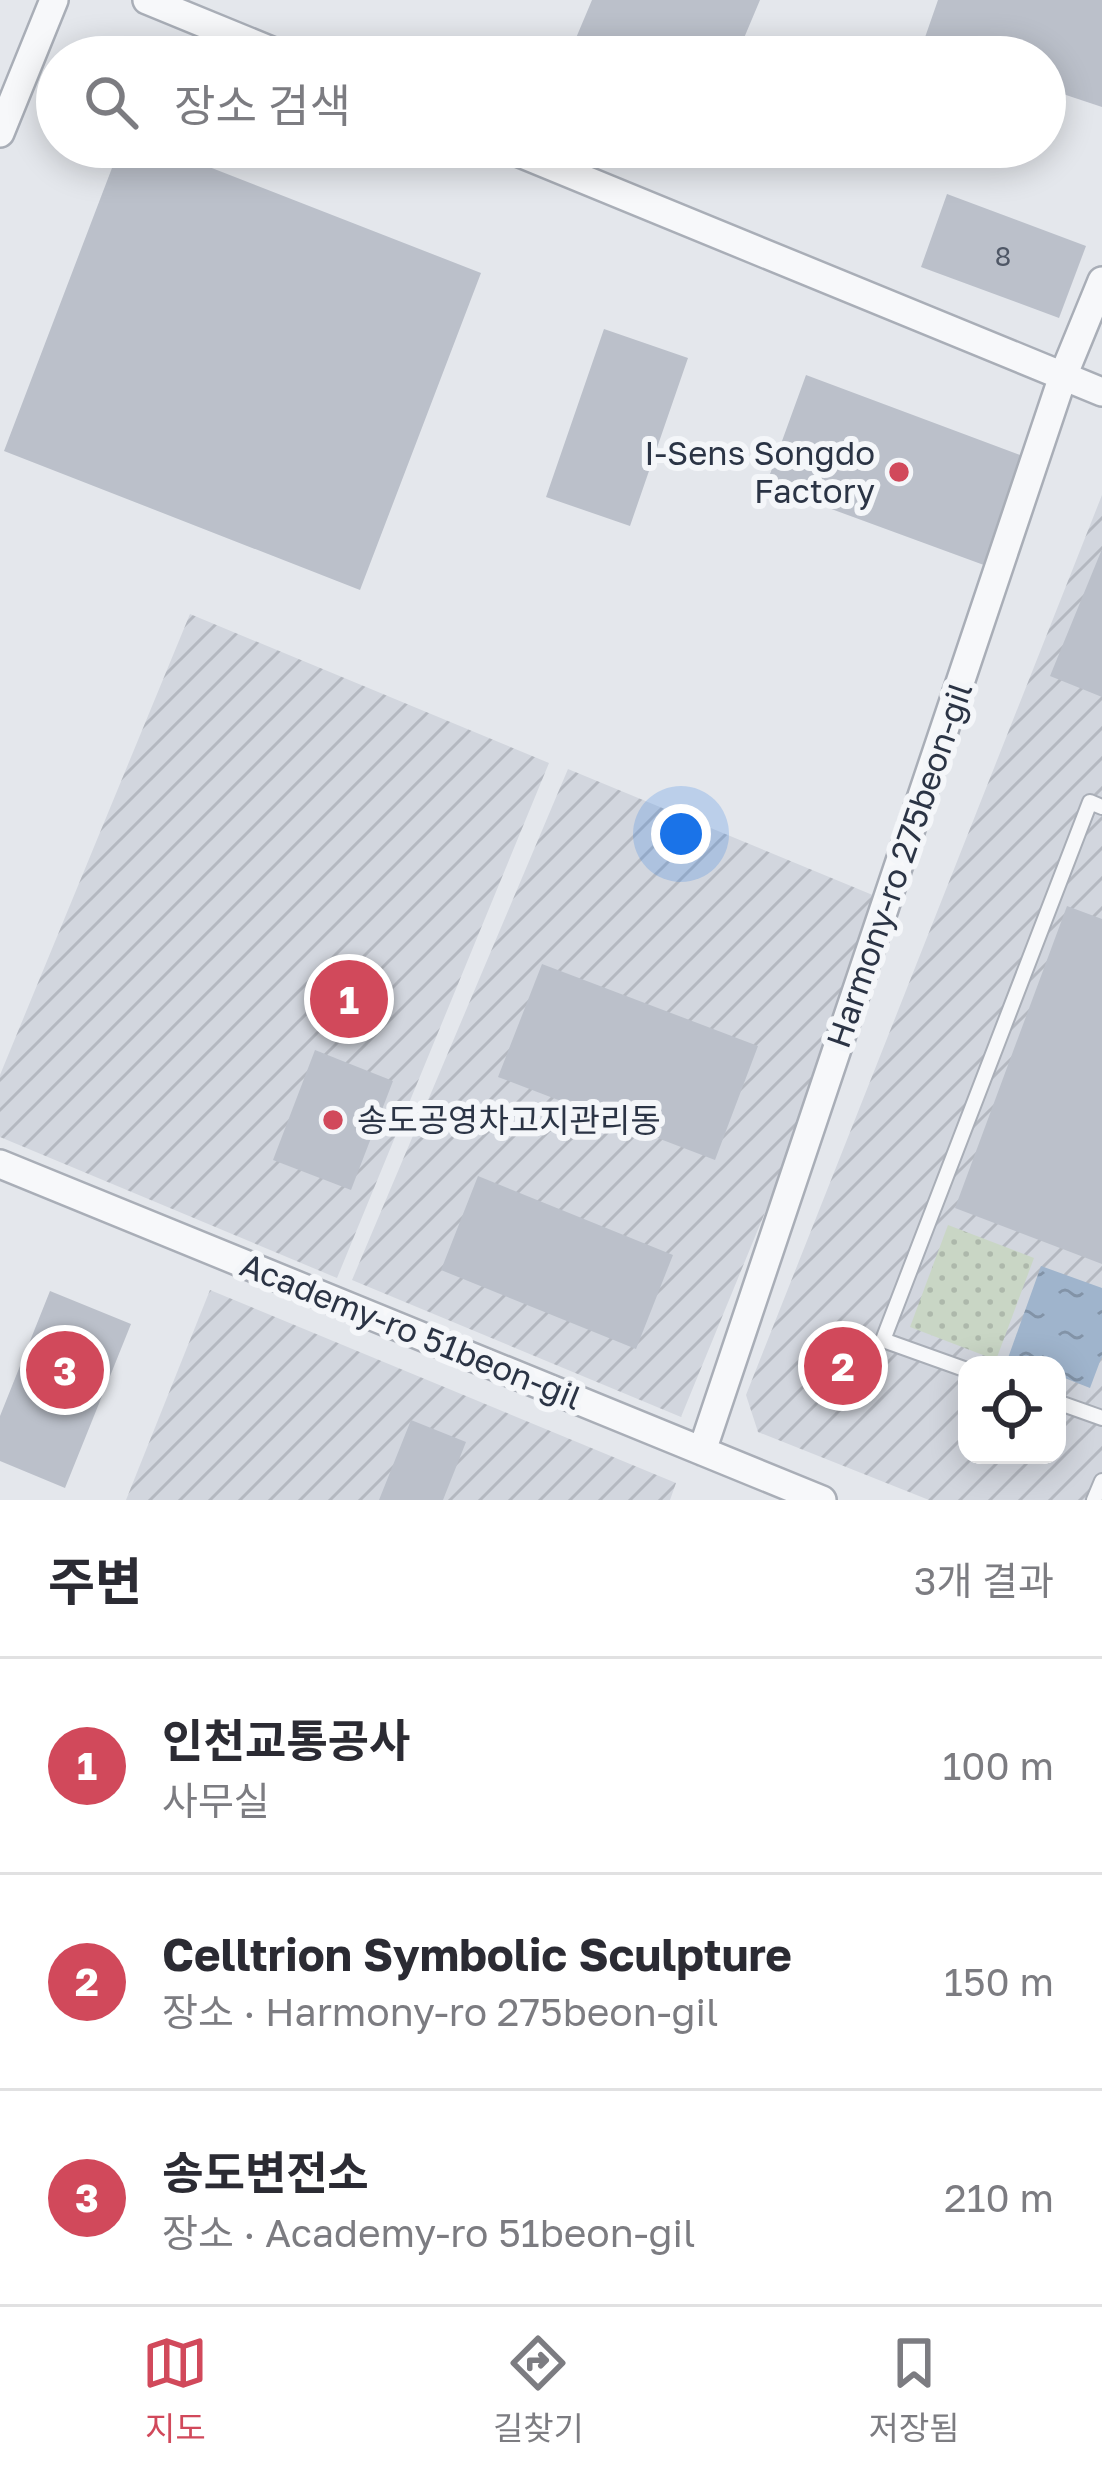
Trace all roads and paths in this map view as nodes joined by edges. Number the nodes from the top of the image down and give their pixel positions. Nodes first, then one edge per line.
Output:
1 (53, 0) edge
2 (147, 0) edge
3 (39, 36) edge
4 (235, 36) edge
5 (36, 43) edge
6 (0, 133) edge
7 (556, 168) edge
8 (1102, 280) edge
9 (1063, 376) junction
10 (1102, 392) edge
11 (1102, 807) edge
12 (0, 1164) edge
13 (958, 1367) edge
14 (1066, 1405) edge
15 (1102, 1418) edge
16 (702, 1451) junction
17 (1102, 1480) edge
18 (822, 1500) edge
19 (1094, 1500) edge

1 - 3 street
2 - 4 street
5 - 6 street
7 - 9 street
8 - 9 street, Harmony-ro 275beon-gil
9 - 10 street
9 - 16 street, Harmony-ro 275beon-gil
11 - 13 lane
12 - 16 street, Academy-ro 51beon-gil
14 - 15 lane
16 - 18 street, Academy-ro 51beon-gil
17 - 19 lane

